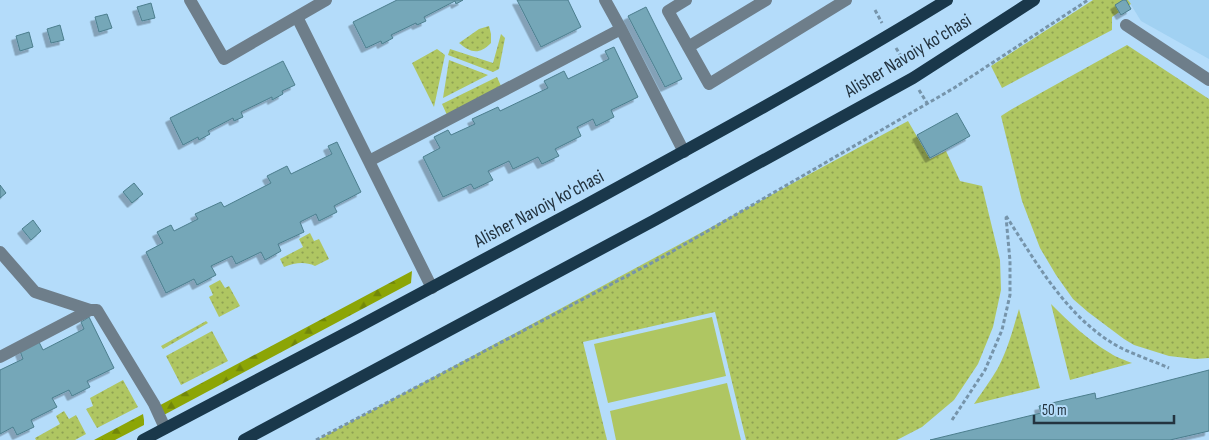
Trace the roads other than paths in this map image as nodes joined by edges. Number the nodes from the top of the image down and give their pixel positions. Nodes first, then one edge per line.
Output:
1 (190, 0) edge
2 (326, 0) edge
3 (605, 0) edge
4 (686, 0) edge
5 (766, 0) edge
6 (846, 0) edge
7 (947, 0) edge
8 (1034, 0) edge
9 (297, 17) junction
10 (1126, 25) dead end
11 (621, 29) junction
12 (688, 47) junction
13 (1209, 80) edge
14 (684, 152) junction
15 (369, 161) junction
16 (0, 252) edge
17 (432, 288) junction
18 (90, 310) junction
19 (0, 357) edge
20 (166, 428) junction
21 (143, 440) edge
22 (244, 440) edge

1 - 9 street
2 - 9 street
3 - 11 street
4 - 12 street
5 - 12 street
6 - 12 street
7 - 14 main road, Alisher Navoiy ko'chasi
8 - 22 main road, Alisher Navoiy ko'chasi
9 - 15 street
10 - 13 street
11 - 14 street
11 - 15 street
14 - 17 main road, Alisher Navoiy ko'chasi
15 - 17 street
16 - 18 street
17 - 20 main road, Alisher Navoiy ko'chasi
18 - 19 street
18 - 20 street
20 - 21 main road, Alisher Navoiy ko'chasi

